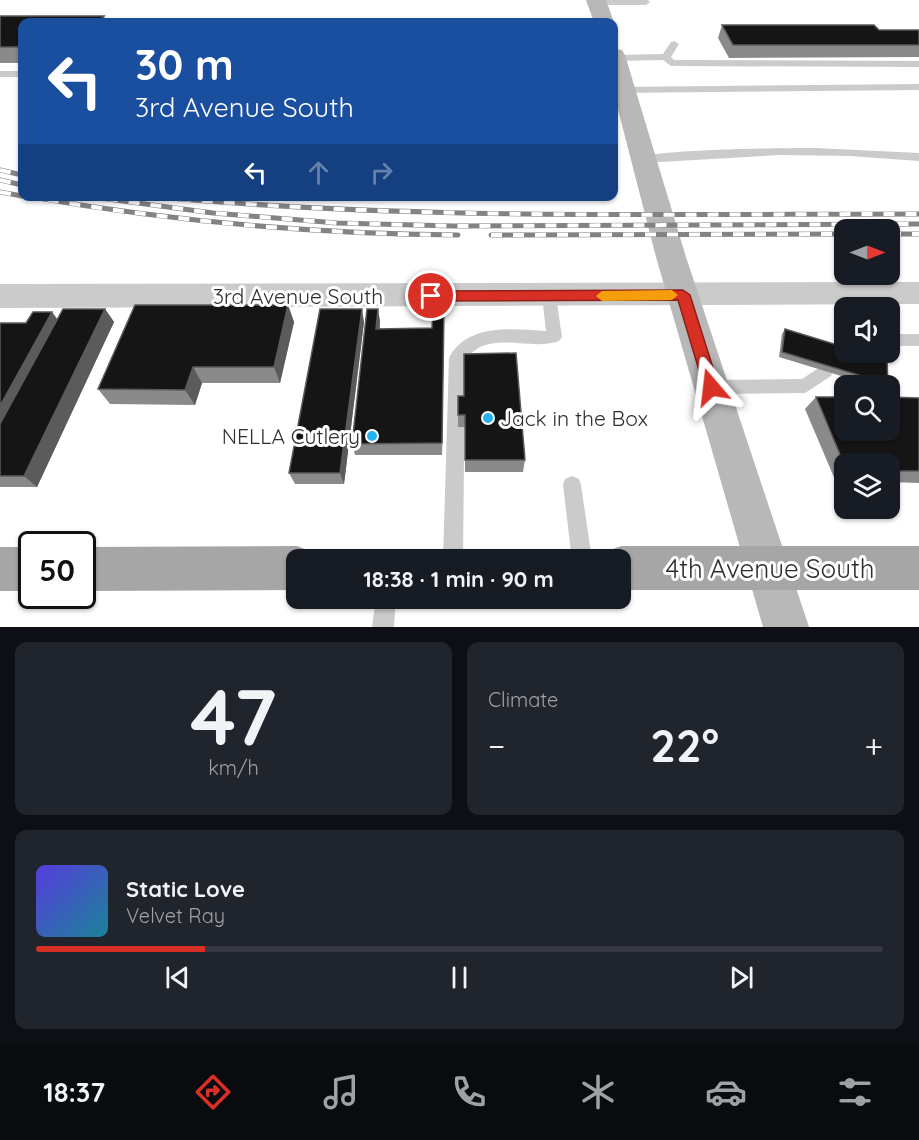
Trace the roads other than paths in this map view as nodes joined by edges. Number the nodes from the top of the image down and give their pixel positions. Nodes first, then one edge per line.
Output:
1 (596, 1) edge
2 (646, 2) dead end
3 (602, 18) edge
4 (674, 44) dead end
5 (618, 57) edge
6 (666, 57) junction
7 (919, 64) edge
8 (0, 74) edge
9 (18, 74) edge
10 (919, 87) edge
11 (619, 90) edge
12 (919, 157) edge
13 (643, 159) junction
14 (683, 295) junction
15 (0, 296) edge
16 (549, 296) junction
17 (917, 296) edge
18 (900, 340) edge
19 (919, 340) edge
20 (825, 371) edge
21 (711, 387) junction
22 (572, 485) dead end
23 (453, 549) edge
24 (581, 549) edge
25 (286, 568) edge
26 (631, 568) edge
27 (767, 568) junction
28 (919, 568) edge
29 (0, 569) edge
30 (18, 569) edge
31 (96, 569) edge
32 (385, 609) edge
33 (383, 627) edge
34 (786, 627) edge

1 - 2 lane
1 - 3 main road
4 - 6 lane
5 - 6 lane
6 - 7 lane
8 - 9 lane
10 - 11 lane
11 - 13 main road
12 - 13 lane
13 - 14 main road
14 - 16 street, 3rd Avenue South
14 - 17 street, 3rd Avenue South
14 - 21 main road
15 - 16 street, 3rd Avenue South
16 - 23 lane
18 - 19 lane
20 - 21 lane
21 - 27 main road
22 - 24 lane
25 - 31 main road
26 - 27 main road, 4th Avenue South
27 - 28 main road, 4th Avenue South
27 - 34 main road
29 - 30 main road
32 - 33 lane

